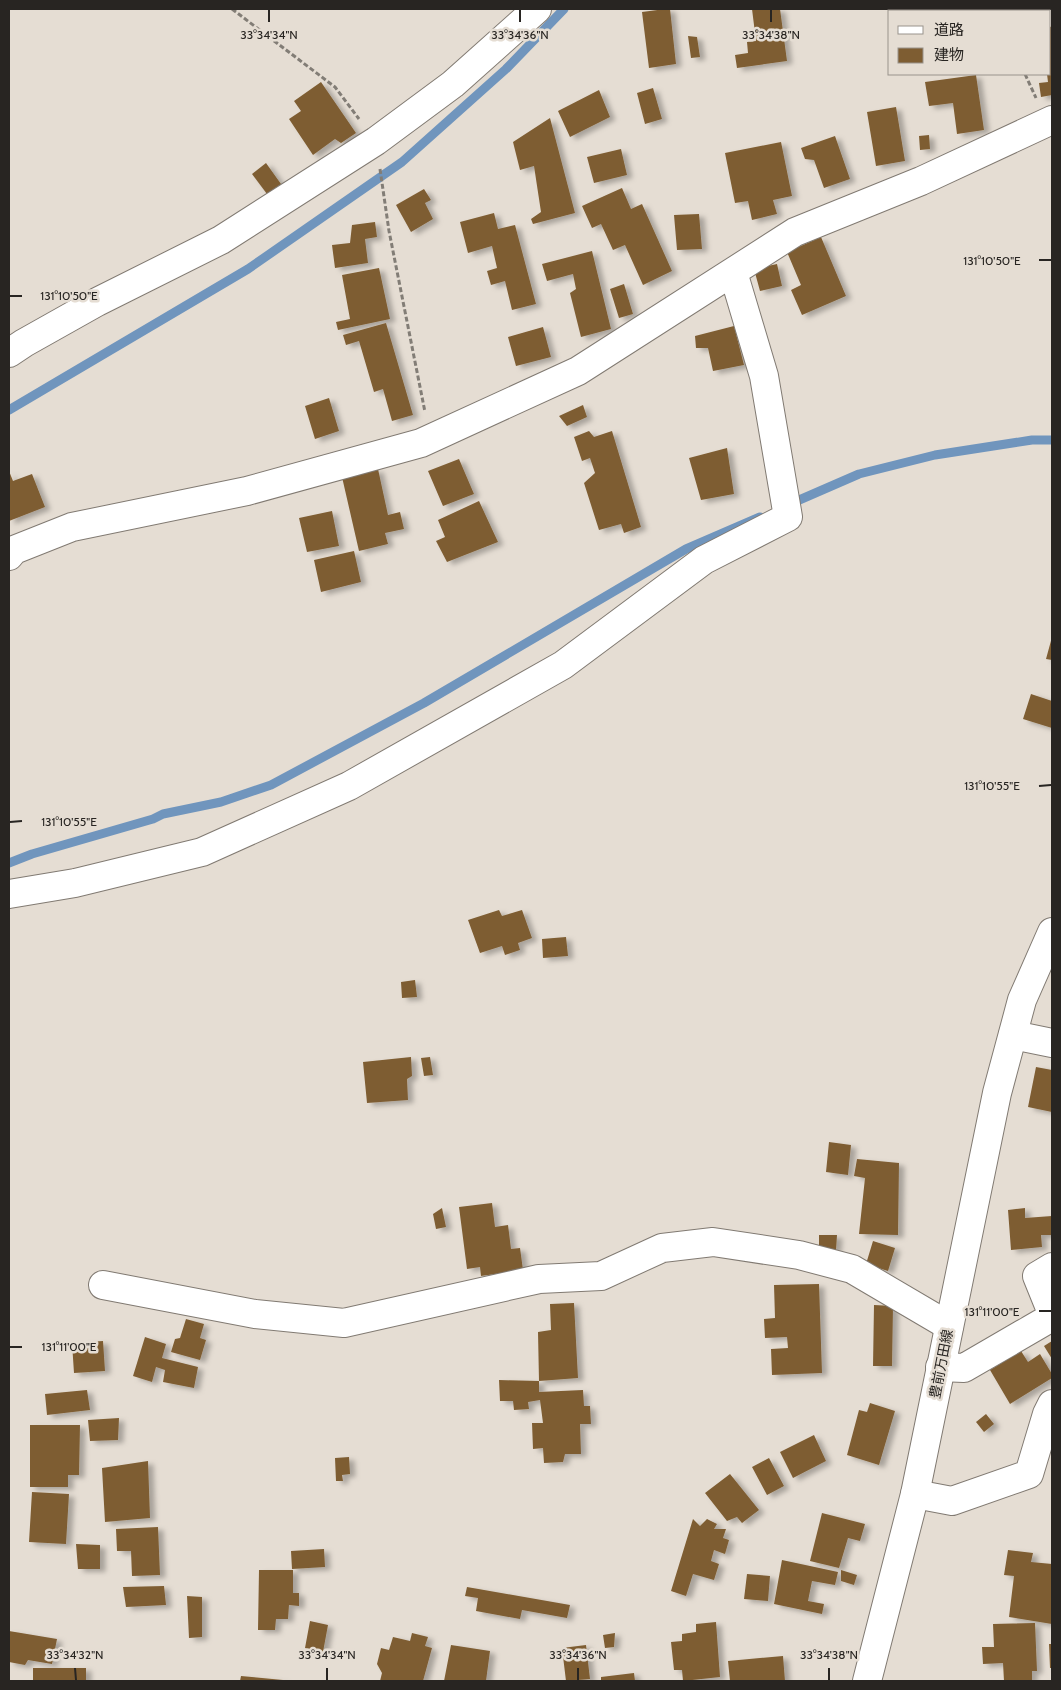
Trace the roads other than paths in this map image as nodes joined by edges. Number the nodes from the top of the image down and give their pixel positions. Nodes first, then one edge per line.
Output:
1 (537, 9) edge
2 (1052, 120) edge
3 (733, 272) junction
4 (9, 353) edge
5 (9, 556) edge
6 (9, 894) edge
7 (1052, 932) edge
8 (1013, 1035) junction
9 (1052, 1043) edge
10 (1052, 1267) edge
11 (103, 1285) dead end
12 (1052, 1313) edge
13 (1052, 1317) edge
14 (949, 1326) junction
15 (940, 1367) junction
16 (1052, 1404) edge
17 (915, 1494) junction
18 (867, 1681) edge

1 - 4 street
2 - 3 street
3 - 5 street
3 - 6 street
7 - 8 street, 豊前万田線
8 - 9 street
8 - 14 street, 豊前万田線
10 - 12 street
11 - 14 street
13 - 15 street
14 - 15 street, 豊前万田線
15 - 17 street, 豊前万田線
16 - 17 street
17 - 18 street, 豊前万田線

